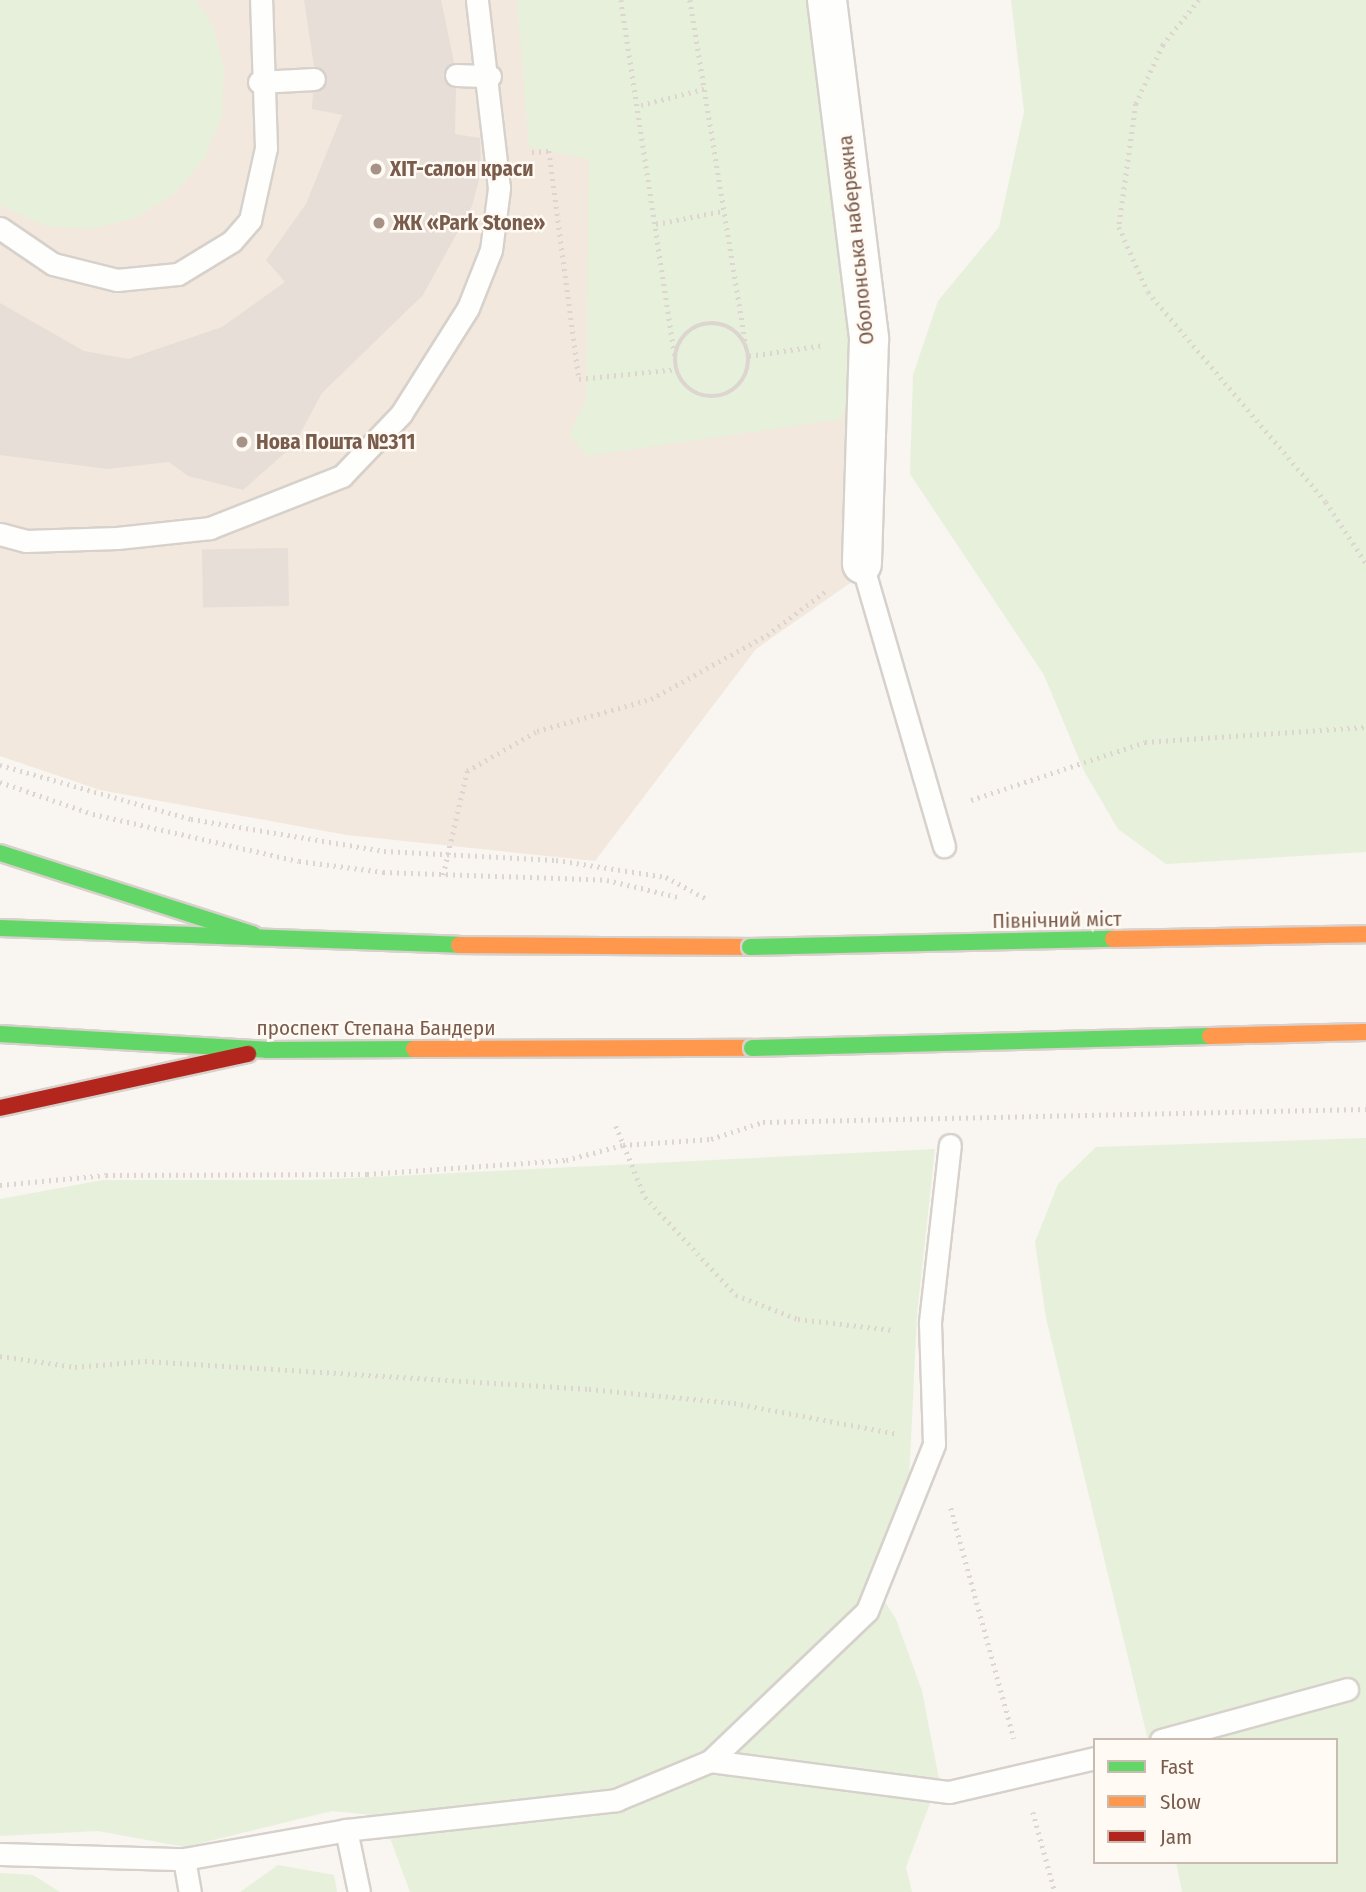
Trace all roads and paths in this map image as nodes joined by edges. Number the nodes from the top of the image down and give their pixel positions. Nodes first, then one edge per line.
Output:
1 (261, 0) edge
2 (477, 0) edge
3 (621, 0) edge
4 (690, 0) edge
5 (827, 0) edge
6 (1199, 0) edge
7 (456, 75) dead end
8 (490, 76) junction
9 (314, 79) dead end
10 (259, 82) junction
11 (704, 89) junction
12 (640, 106) junction
13 (524, 152) dead end
14 (723, 211) junction
15 (656, 224) junction
16 (0, 229) edge
17 (869, 339) junction
18 (746, 344) junction
19 (749, 356) junction
20 (676, 357) junction
21 (677, 369) junction
22 (0, 534) edge
23 (1366, 563) edge
24 (862, 564) junction
25 (1366, 727) edge
26 (0, 765) edge
27 (0, 782) edge
28 (936, 809) junction
29 (944, 846) dead end
30 (0, 853) edge
31 (447, 854) junction
32 (443, 874) junction
33 (713, 902) dead end
34 (711, 908) dead end
35 (0, 928) edge
36 (1366, 934) edge
37 (282, 943) junction
38 (1366, 1032) edge
39 (0, 1034) edge
40 (267, 1050) junction
41 (0, 1108) edge
42 (1366, 1109) edge
43 (616, 1126) dead end
44 (624, 1145) junction
45 (950, 1145) dead end
46 (0, 1185) edge
47 (930, 1322) junction
48 (0, 1356) edge
49 (934, 1444) junction
50 (1347, 1689) dead end
51 (1168, 1738) edge
52 (1093, 1759) edge
53 (710, 1761) junction
54 (1024, 1777) junction
55 (346, 1830) junction
56 (0, 1854) edge
57 (184, 1859) junction
58 (190, 1892) edge
59 (359, 1892) edge
60 (1055, 1892) edge

1 - 10 lane
2 - 8 lane
3 - 12 path
4 - 11 path
5 - 17 street, Оболонська набережна
6 - 23 path
7 - 8 lane
8 - 22 lane
9 - 10 lane
10 - 16 lane
11 - 12 path
11 - 14 path
12 - 15 path
13 - 21 path
14 - 15 path
14 - 18 path
15 - 20 path
17 - 19 path
17 - 24 street, Оболонська набережна
18 - 19 path
18 - 20 path
19 - 21 path
20 - 21 path
24 - 28 lane
24 - 31 path
25 - 28 path
26 - 31 path
27 - 32 path
28 - 29 lane
30 - 37 main road
31 - 32 path
31 - 33 path
32 - 34 path
35 - 37 main road
36 - 37 main road, Північний міст, bridge
38 - 40 main road, проспект Степана Бандери, bridge
39 - 40 main road, проспект Степана Бандери
40 - 41 main road
42 - 44 path, bridge
43 - 44 path
44 - 46 path
44 - 47 path
45 - 47 lane
47 - 49 lane
48 - 49 path
49 - 53 lane
49 - 54 path
50 - 51 lane
52 - 54 lane
53 - 54 lane
53 - 55 lane
54 - 60 path
55 - 57 lane
55 - 59 lane
56 - 57 lane
57 - 58 lane

